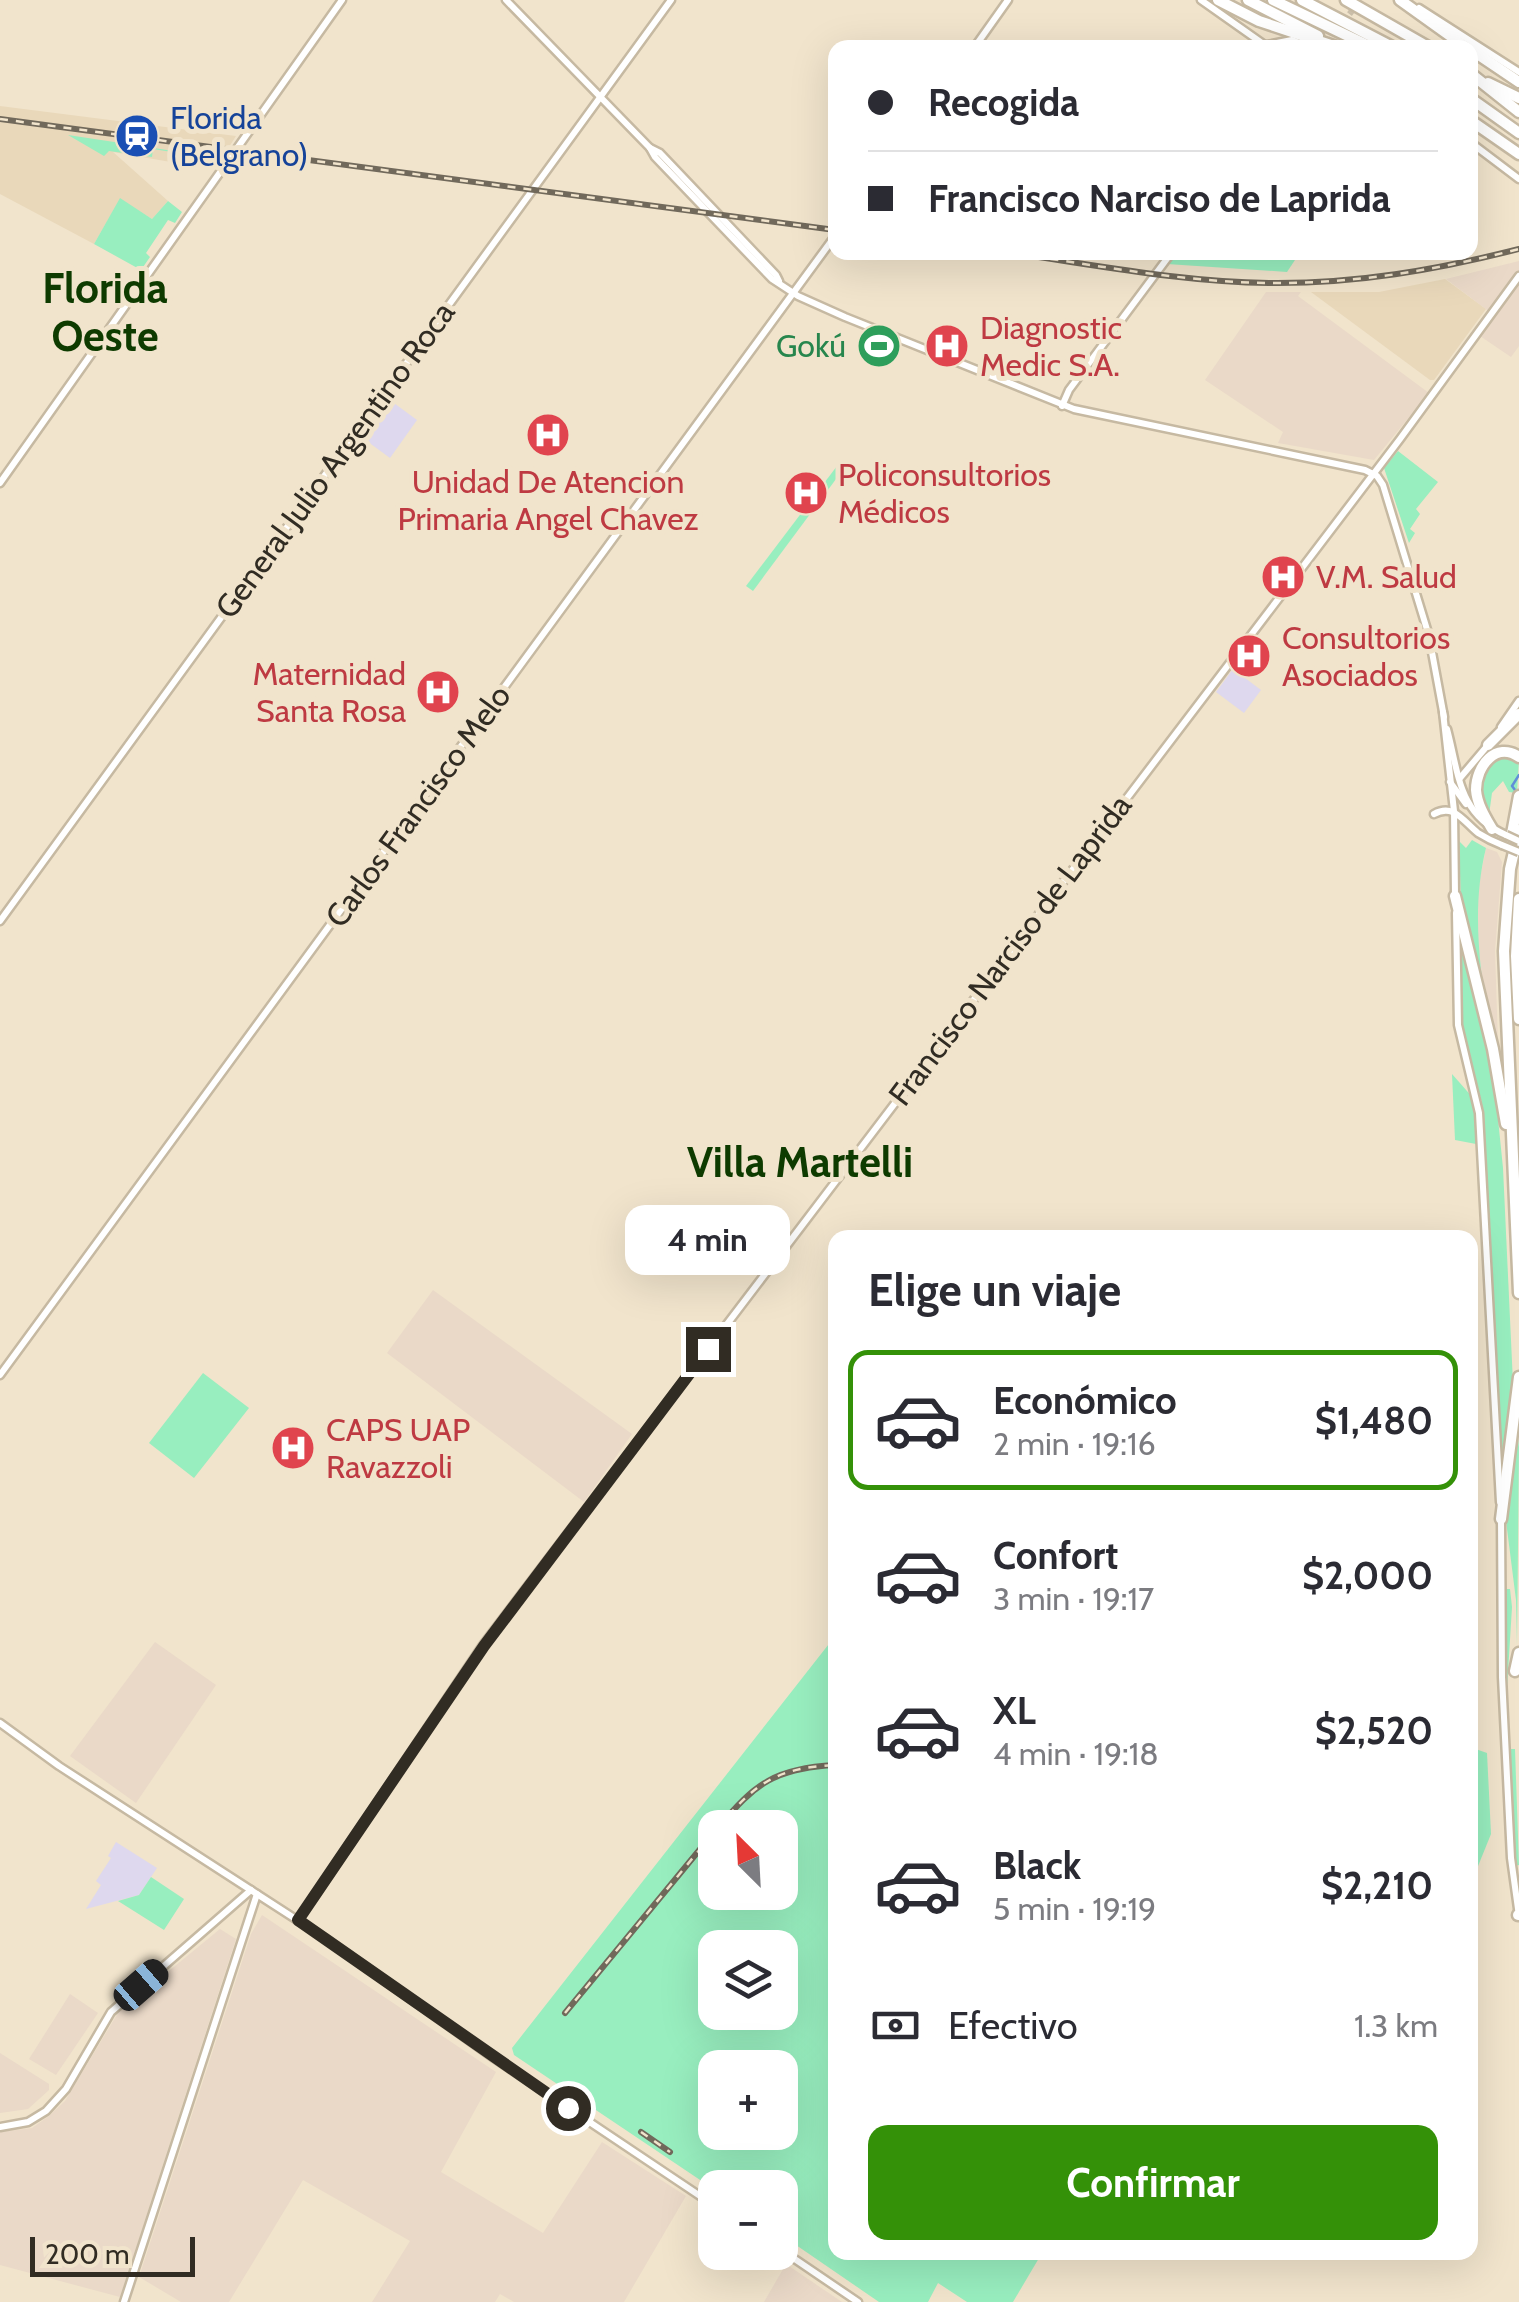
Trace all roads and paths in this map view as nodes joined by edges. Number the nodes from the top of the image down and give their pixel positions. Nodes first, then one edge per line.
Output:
1 (342, 0) edge
2 (506, 0) edge
3 (672, 0) edge
4 (1008, 0) edge
5 (1201, 0) edge
6 (1218, 0) edge
7 (1248, 0) edge
8 (1273, 0) edge
9 (1302, 0) edge
10 (1346, 0) edge
11 (1403, 0) edge
12 (980, 40) edge
13 (1259, 40) edge
14 (1316, 40) edge
15 (1326, 40) edge
16 (1356, 40) edge
17 (1379, 40) edge
18 (1416, 40) edge
19 (1457, 40) edge
20 (1467, 40) edge
21 (1478, 47) edge
22 (1478, 55) edge
23 (1519, 72) edge
24 (1478, 78) edge
25 (1482, 80) junction
26 (1519, 82) edge
27 (600, 97) junction
28 (1519, 98) edge
29 (1478, 104) edge
30 (1519, 112) edge
31 (1478, 126) edge
32 (1519, 133) edge
33 (1478, 148) edge
34 (1519, 154) edge
35 (1519, 179) edge
36 (828, 246) edge
37 (1166, 260) edge
38 (1519, 276) edge
39 (793, 293) junction
40 (1062, 406) junction
41 (1373, 473) junction
42 (0, 483) edge
43 (1519, 701) edge
44 (1443, 712) junction
45 (1519, 714) edge
46 (1488, 745) junction
47 (1519, 757) edge
48 (1460, 778) junction
49 (1444, 781) junction
50 (1458, 794) junction
51 (1519, 796) edge
52 (1470, 810) junction
53 (1454, 811) junction
54 (1434, 814) dead end
55 (1492, 829) junction
56 (1519, 830) edge
57 (1519, 841) edge
58 (1519, 852) edge
59 (1508, 890) junction
60 (1456, 896) junction
61 (1519, 900) edge
62 (0, 921) edge
63 (1519, 1019) edge
64 (1514, 1175) junction
65 (1519, 1293) edge
66 (0, 1375) edge
67 (1519, 1377) edge
68 (1501, 1519) junction
69 (1519, 1653) edge
70 (1515, 1671) dead end
71 (0, 1723) edge
72 (254, 1892) junction
73 (1519, 1916) edge
74 (298, 1920) junction
75 (0, 2127) edge
76 (698, 2195) edge
77 (798, 2261) edge
78 (124, 2302) edge
79 (858, 2302) edge

1 - 42 street
2 - 27 street
3 - 27 street, General Julio Argentino Roca
4 - 12 street
5 - 13 street
6 - 14 highway
7 - 15 highway
8 - 16 highway
9 - 17 highway
10 - 18 highway
11 - 19 highway
11 - 20 street
21 - 23 street
22 - 26 highway
24 - 25 highway
25 - 28 highway
25 - 30 highway
27 - 39 street
27 - 62 street, General Julio Argentino Roca
29 - 32 highway
31 - 34 highway
33 - 35 street
36 - 39 street, Carlos Francisco Melo
37 - 40 street
38 - 41 street, Francisco Narciso de Laprida
39 - 40 street
39 - 66 street, Carlos Francisco Melo
40 - 41 street
41 - 44 street
41 - 74 street, Francisco Narciso de Laprida
43 - 46 street
44 - 48 street
44 - 49 street
45 - 46 highway
46 - 48 street
47 - 55 highway
48 - 49 street
48 - 50 street
48 - 52 street
49 - 50 street
49 - 53 street
50 - 52 street
50 - 53 street
51 - 59 highway
52 - 55 street
53 - 54 street
53 - 58 street, bridge
53 - 60 street
55 - 57 street, bridge
56 - 59 highway
59 - 64 highway
60 - 64 highway
60 - 68 street
61 - 63 highway
64 - 65 highway
67 - 68 highway
68 - 73 street
69 - 70 highway
71 - 72 street
72 - 74 street
72 - 75 street
72 - 78 street
74 - 76 street
77 - 79 street

